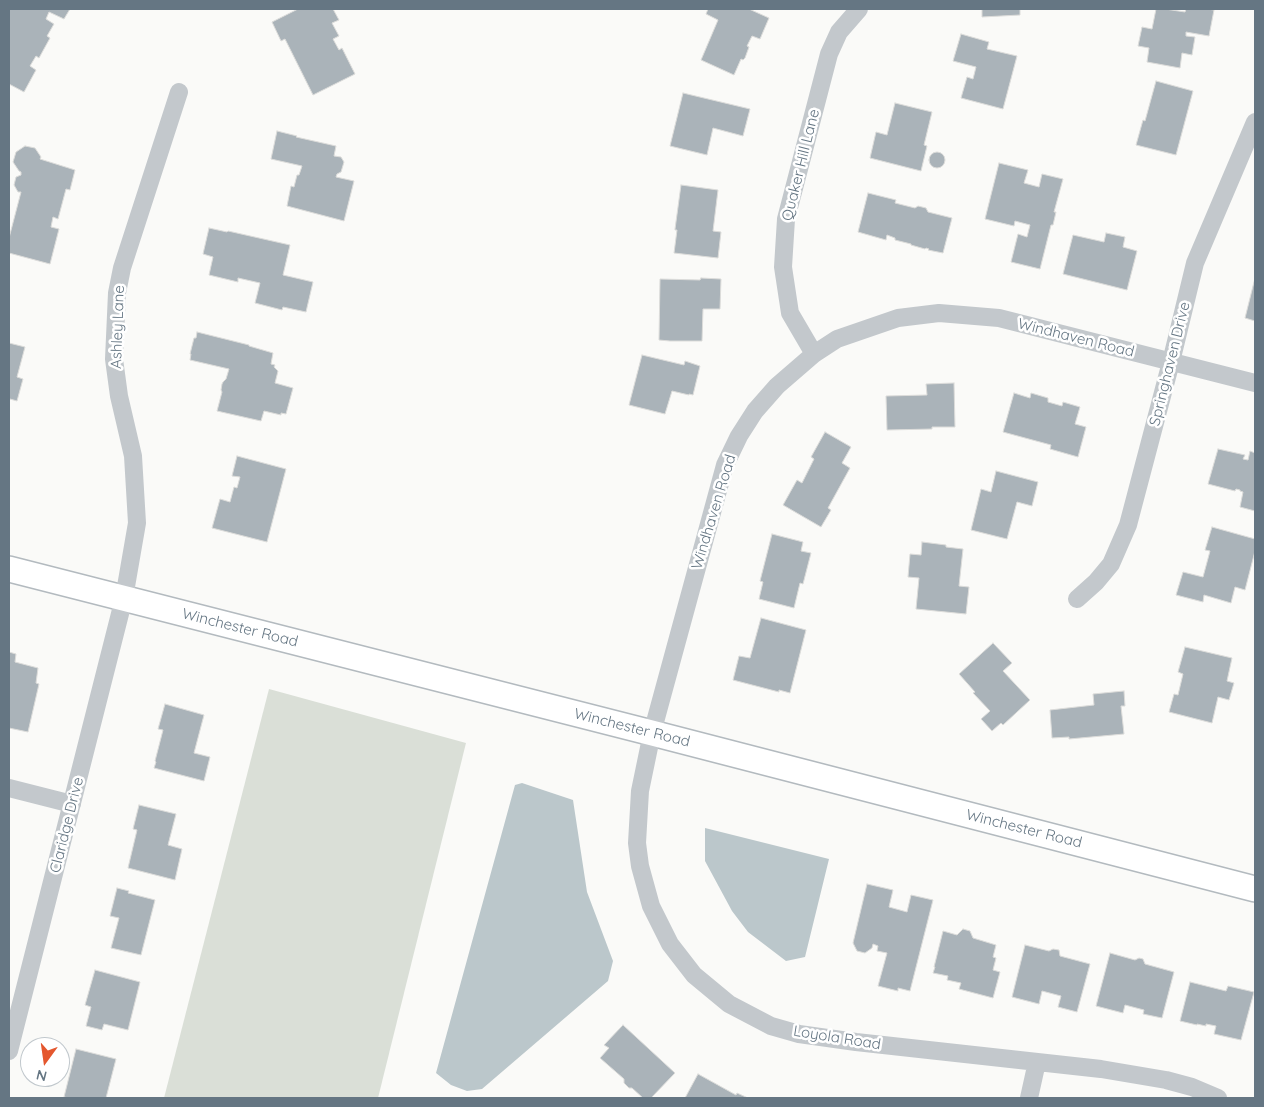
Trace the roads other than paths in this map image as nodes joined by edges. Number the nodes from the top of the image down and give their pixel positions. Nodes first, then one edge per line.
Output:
1 (858, 9) edge
2 (179, 92) dead end
3 (1255, 122) edge
4 (814, 354) junction
5 (1171, 362) junction
6 (1255, 383) edge
7 (9, 569) edge
8 (124, 598) junction
9 (1077, 599) dead end
10 (652, 733) junction
11 (9, 788) edge
12 (72, 804) junction
13 (1255, 888) edge
14 (9, 1051) edge
15 (1037, 1062) junction
16 (1029, 1098) edge
17 (1218, 1098) edge

1 - 4 street, Quaker Hill Lane
2 - 8 street, Ashley Lane
3 - 5 street, Springhaven Drive
4 - 5 street, Windhaven Road
4 - 10 street, Windhaven Road
5 - 6 street, Windhaven Road
5 - 9 street, Springhaven Drive
7 - 8 main road, Winchester Road
8 - 10 main road, Winchester Road
8 - 12 street, Claridge Drive
10 - 13 main road, Winchester Road
10 - 15 street, Loyola Road
11 - 12 street
12 - 14 street, Claridge Drive
15 - 16 street
15 - 17 street, Loyola Road

